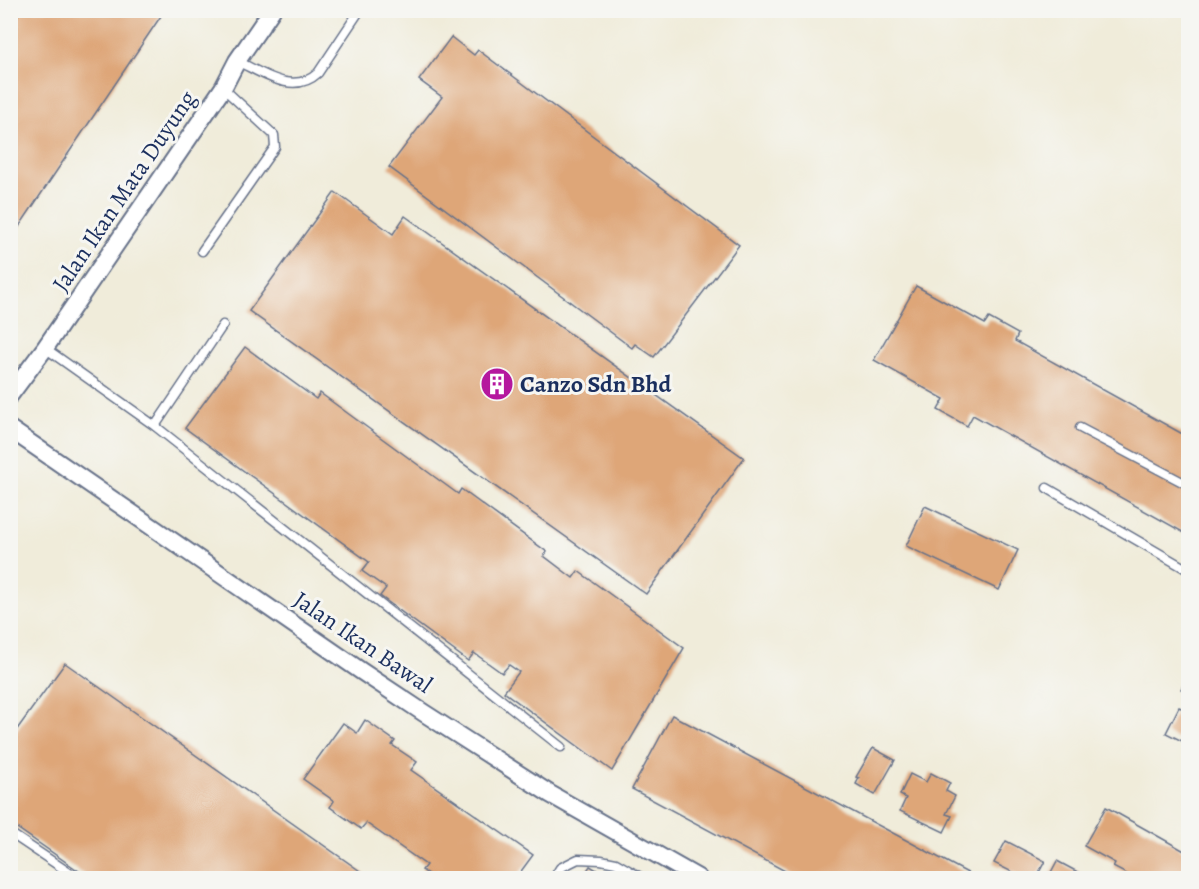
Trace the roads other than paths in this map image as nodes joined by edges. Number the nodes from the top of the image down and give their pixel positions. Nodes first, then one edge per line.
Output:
1 (272, 10) edge
2 (360, 10) edge
3 (237, 61) junction
4 (223, 88) junction
5 (202, 251) dead end
6 (223, 325) dead end
7 (45, 348) junction
8 (10, 395) edge
9 (155, 426) junction
10 (1080, 428) dead end
11 (10, 429) edge
12 (1188, 485) edge
13 (1047, 488) dead end
14 (1188, 570) edge
15 (561, 747) dead end
16 (10, 833) edge
17 (76, 879) edge
18 (554, 879) edge
19 (642, 879) edge
20 (698, 879) edge

1 - 3 street, Jalan Ikan Mata Duyung
2 - 3 lane
3 - 4 street, Jalan Ikan Mata Duyung
4 - 5 lane
4 - 7 street, Jalan Ikan Mata Duyung
6 - 9 lane
7 - 8 street, Jalan Ikan Mata Duyung
7 - 9 lane
9 - 15 lane
10 - 12 lane
11 - 20 street, Jalan Ikan Bawal
13 - 14 lane
16 - 17 lane
18 - 19 lane

